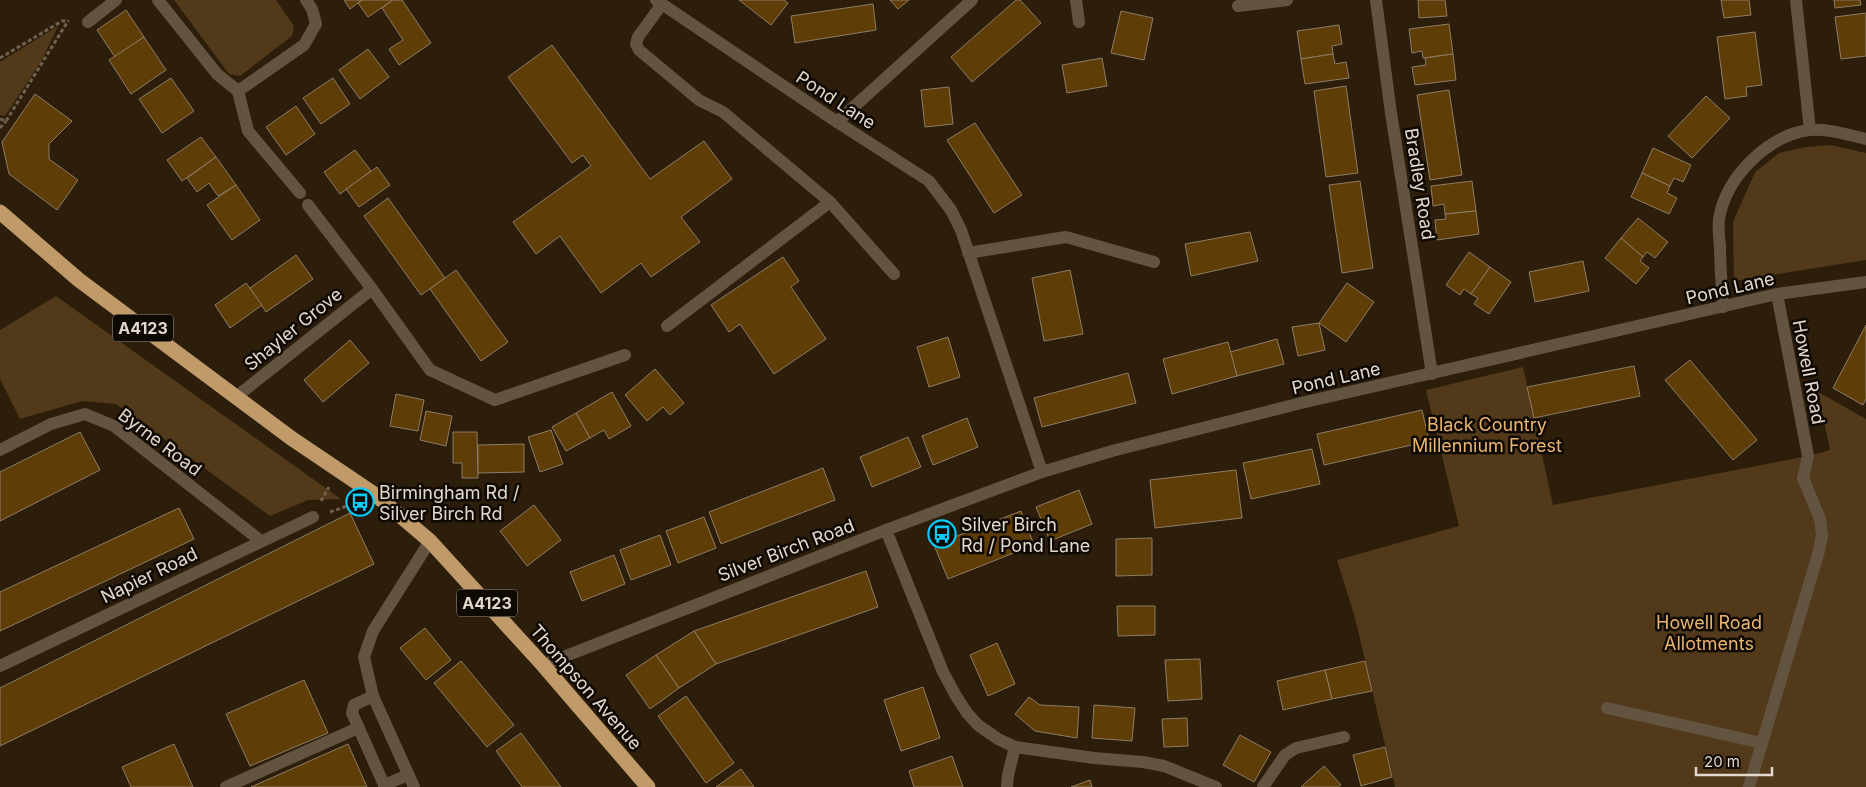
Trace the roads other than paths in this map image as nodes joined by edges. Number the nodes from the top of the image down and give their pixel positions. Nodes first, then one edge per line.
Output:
1 (116, 0) edge
2 (158, 0) edge
3 (306, 0) edge
4 (972, 0) edge
5 (1076, 0) edge
6 (1287, 0) edge
7 (1376, 0) edge
8 (1796, 0) edge
9 (659, 2) edge
10 (1238, 6) dead end
11 (88, 22) road end
12 (1079, 22) dead end
13 (238, 92) junction
14 (837, 122) junction
15 (1810, 130) junction
16 (1866, 139) edge
17 (300, 193) dead end
18 (830, 202) junction
19 (308, 205) dead end
20 (0, 212) edge
21 (968, 253) junction
22 (1154, 262) dead end
23 (894, 274) dead end
24 (1866, 282) edge
25 (372, 288) junction
26 (1777, 294) junction
27 (1723, 307) junction
28 (667, 326) dead end
29 (624, 356) dead end
30 (1432, 374) junction
31 (236, 397) junction
32 (0, 450) edge
33 (1042, 472) junction
34 (313, 517) road end
35 (886, 530) junction
36 (261, 541) junction
37 (430, 541) junction
38 (544, 665) junction
39 (0, 666) edge
40 (373, 696) junction
41 (1607, 708) dead end
42 (358, 728) junction
43 (1344, 737) dead end
44 (1762, 743) junction
45 (1015, 747) junction
46 (408, 775) junction
47 (385, 786) edge
48 (226, 787) edge
49 (414, 787) edge
50 (648, 787) edge
51 (1007, 787) edge
52 (1216, 787) edge
53 (1263, 787) edge
54 (1749, 787) edge

1 - 11 street
2 - 13 street
3 - 13 street
4 - 14 street
5 - 12 street
6 - 10 street
7 - 30 street, Bradley Road
8 - 15 street
9 - 14 street, Pond Lane
9 - 18 street
13 - 17 street
14 - 21 street, Pond Lane
15 - 16 street
15 - 27 street
18 - 23 street
18 - 28 street
19 - 25 street
20 - 31 highway, A4123
21 - 22 street
21 - 33 street, Pond Lane
24 - 26 street, Pond Lane
25 - 29 street
25 - 31 street, Shayler Grove
26 - 27 street, Pond Lane
26 - 44 street, Howell Road
27 - 30 street, Pond Lane
30 - 33 street, Pond Lane
31 - 37 highway, Thompson Avenue / A4123
32 - 36 street, Byrne Road
33 - 35 street, Silver Birch Road
34 - 36 street, Napier Road
35 - 38 street, Silver Birch Road
35 - 45 street
36 - 39 street, Napier Road
37 - 38 highway, Thompson Avenue / A4123
37 - 40 street
38 - 50 highway, Thompson Avenue / A4123
40 - 42 street
40 - 46 street
41 - 44 street
42 - 47 street
42 - 48 street
43 - 53 street
44 - 54 street
45 - 51 street
45 - 52 street
46 - 47 street
46 - 49 street

